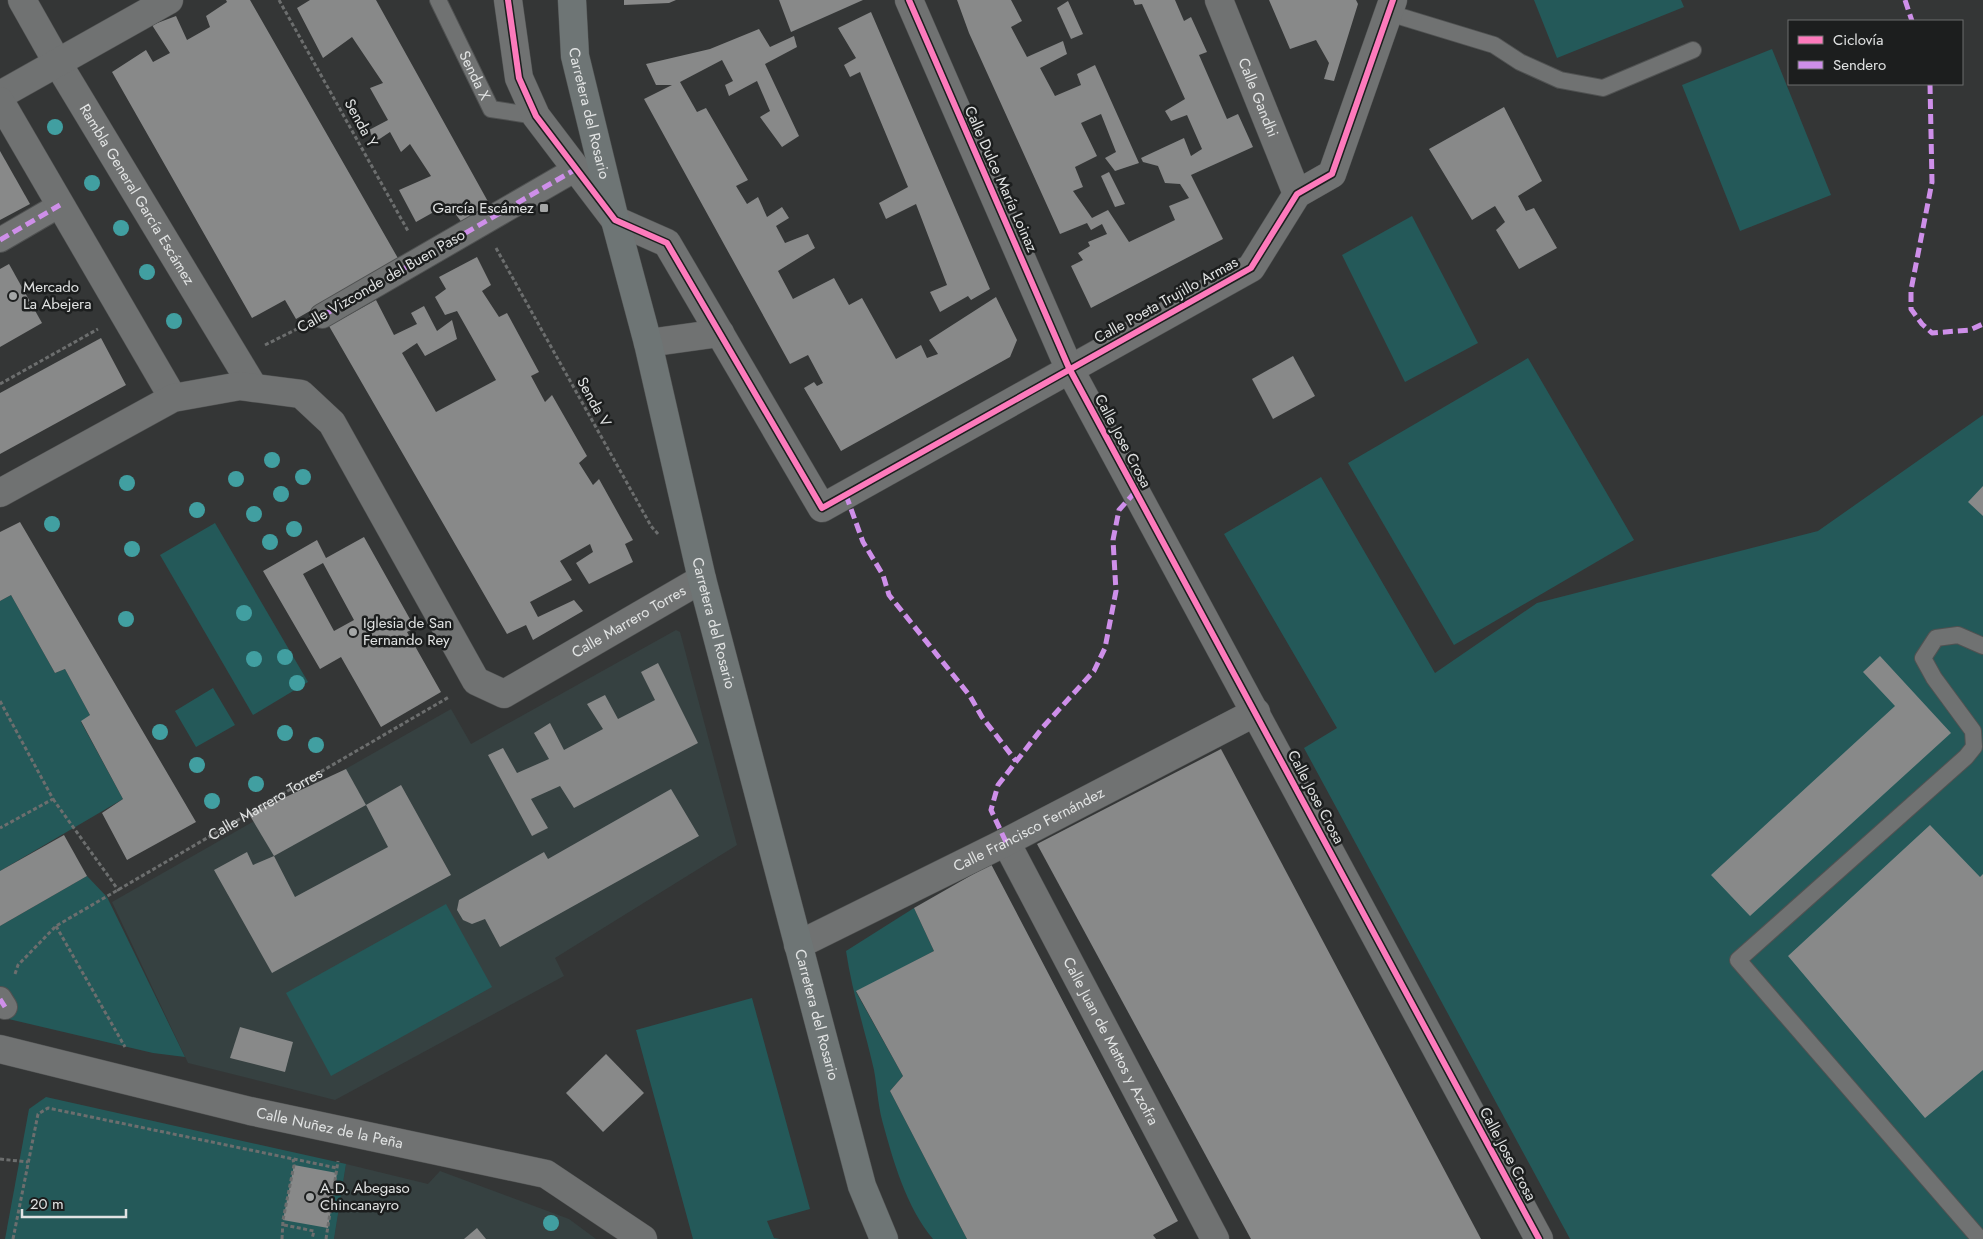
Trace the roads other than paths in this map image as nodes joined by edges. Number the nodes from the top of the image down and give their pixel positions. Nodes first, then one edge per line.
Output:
1 (22, 0) edge
2 (169, 0) edge
3 (438, 0) edge
4 (508, 0) edge
5 (572, 0) edge
6 (909, 0) edge
7 (1219, 0) edge
8 (1391, 6) edge
9 (1693, 50) dead end
10 (57, 62) junction
11 (0, 94) edge
12 (0, 101) edge
13 (536, 116) junction
14 (576, 169) junction
15 (1297, 194) junction
16 (60, 205) junction
17 (615, 220) junction
18 (0, 240) edge
19 (322, 316) road end
20 (720, 333) junction
21 (648, 343) junction
22 (1069, 368) junction
23 (254, 388) junction
24 (173, 398) junction
25 (0, 493) edge
26 (702, 579) junction
27 (1983, 646) edge
28 (1256, 712) junction
29 (1006, 842) junction
30 (798, 944) junction
31 (2, 1057) edge
32 (643, 1239) edge
33 (884, 1239) edge
34 (1215, 1239) edge
35 (1539, 1239) edge
36 (1980, 1239) edge

1 - 10 street, Rambla General García Escámez
2 - 10 street
3 - 13 lane, Senda X
4 - 13 street
5 - 17 main road, Carretera del Rosario
6 - 22 street, Calle Dulce María Loinaz
7 - 15 street, Calle Gandhi
8 - 9 lane
8 - 15 street, Calle Poeta Trujillo Armas
10 - 11 street
10 - 23 street, Rambla General García Escámez
12 - 16 street
13 - 14 street
14 - 17 street
14 - 19 street, Calle Vizconde del Buen Paso
15 - 22 street, Calle Poeta Trujillo Armas
16 - 18 street
16 - 24 street
17 - 20 street
17 - 21 main road, Carretera del Rosario
20 - 21 street
20 - 22 street, Calle Poeta Trujillo Armas
21 - 26 main road, Carretera del Rosario
22 - 28 street, Calle Jose Crosa
23 - 24 street
23 - 26 street, Calle Marrero Torres
24 - 25 street
26 - 30 main road, Carretera del Rosario
27 - 36 lane
28 - 29 street, Calle Francisco Fernández
28 - 35 street, Calle Jose Crosa
29 - 30 street, Calle Francisco Fernández
29 - 34 street, Calle Juan de Mattos y Azofra
30 - 33 main road, Carretera del Rosario
31 - 32 street, Calle Nuñez de la Peña

